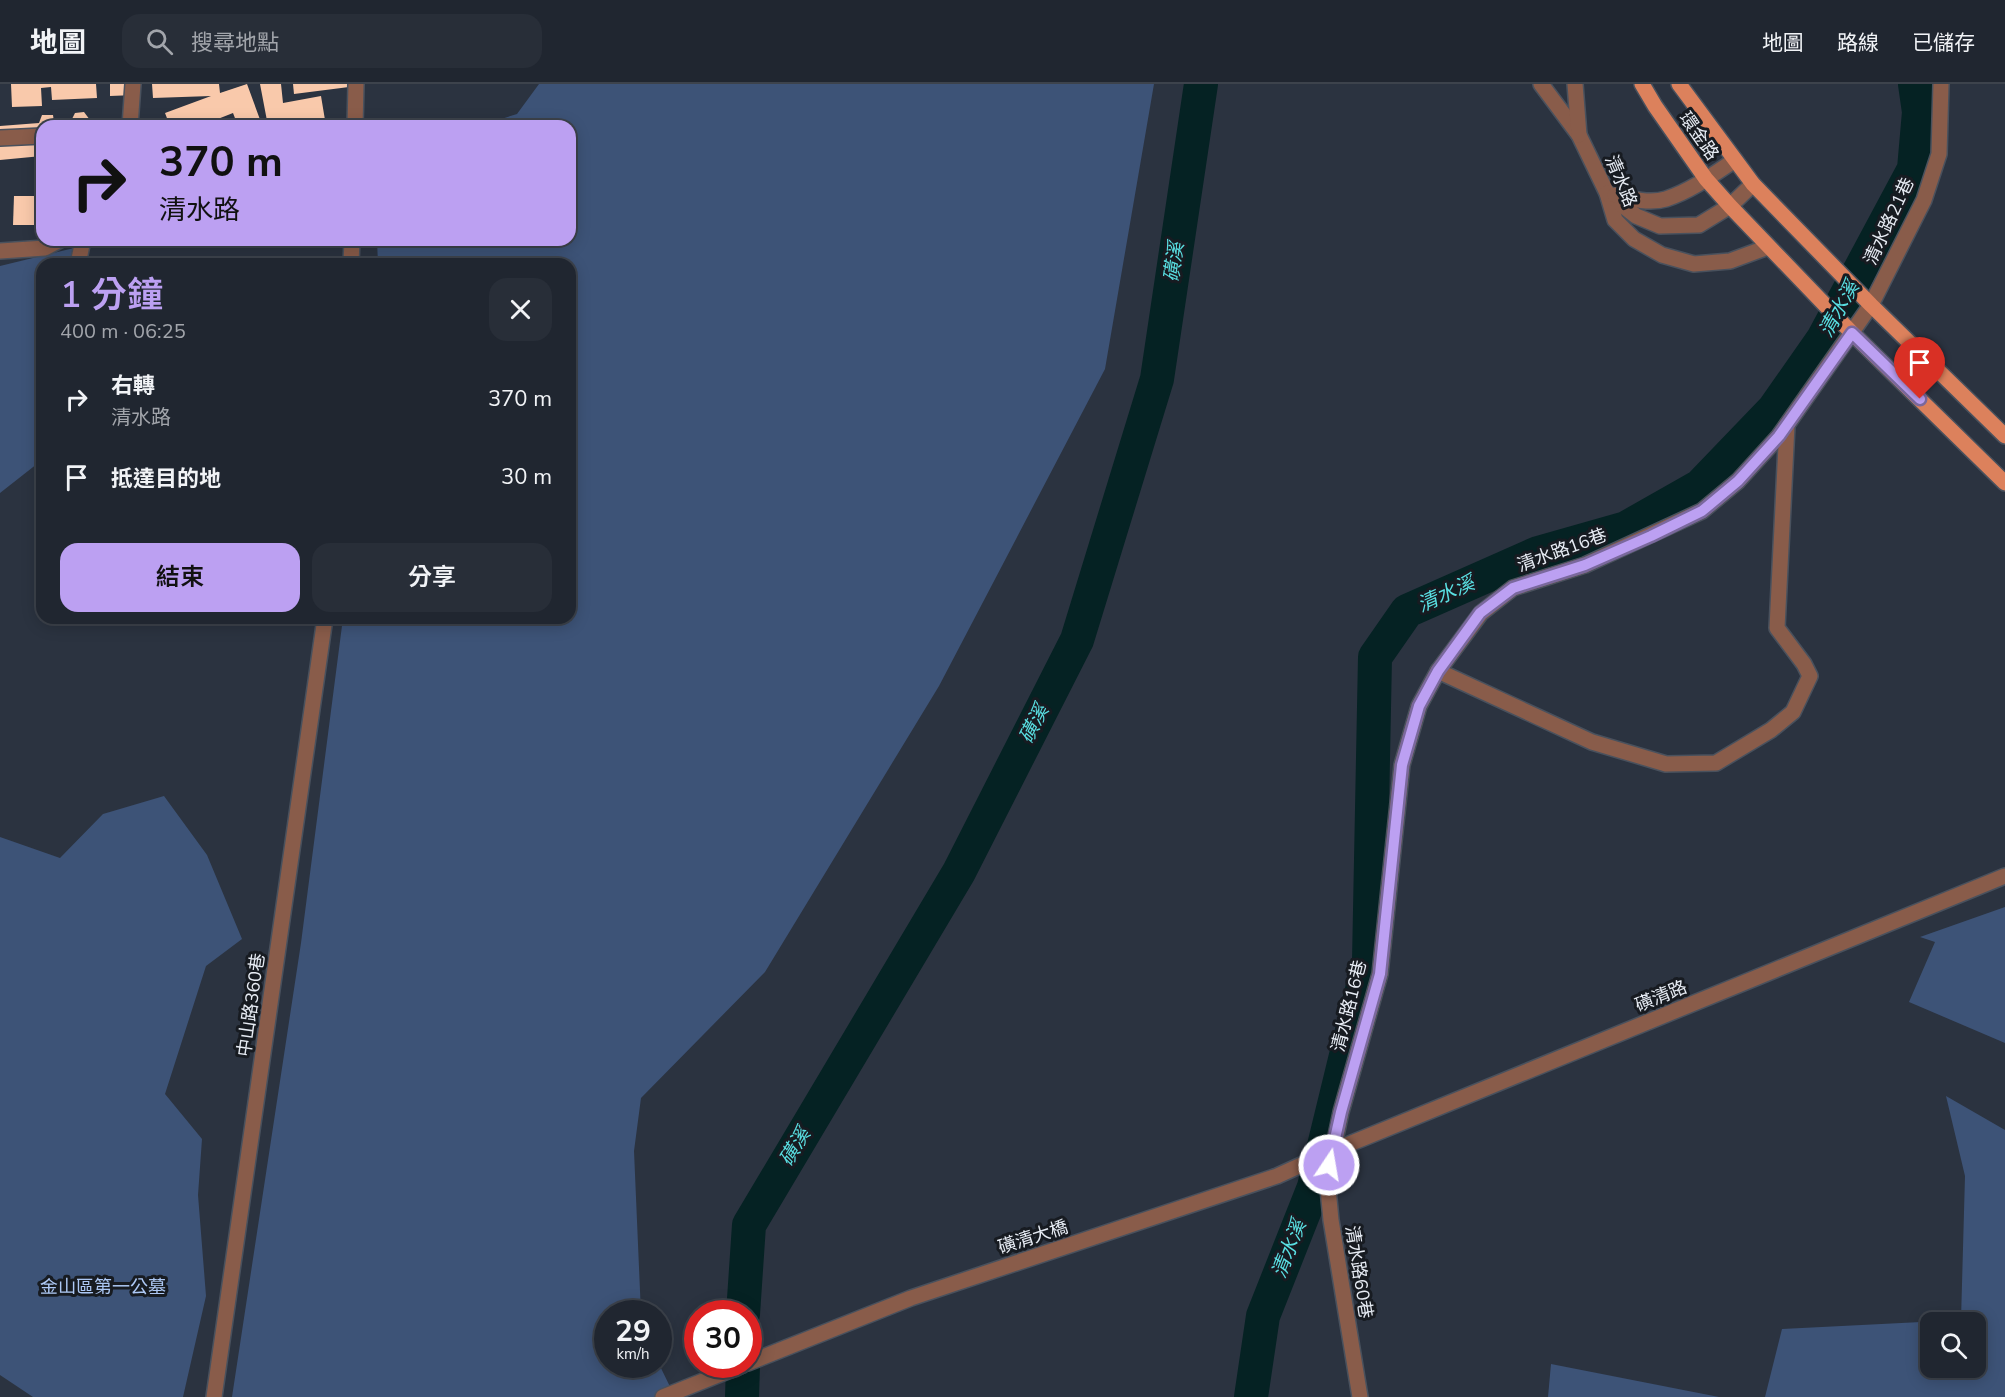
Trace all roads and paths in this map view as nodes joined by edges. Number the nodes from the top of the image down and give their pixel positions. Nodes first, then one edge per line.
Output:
1 (133, 84) edge
2 (356, 84) edge
3 (1541, 84) edge
4 (1575, 84) edge
5 (1642, 84) edge
6 (1679, 84) edge
7 (1941, 84) edge
8 (130, 120) edge
9 (355, 120) edge
10 (1579, 135) junction
11 (36, 136) edge
12 (0, 138) edge
13 (1735, 160) junction
14 (1706, 180) junction
15 (1753, 183) junction
16 (1607, 193) junction
17 (1730, 206) junction
18 (49, 246) edge
19 (1768, 247) junction
20 (0, 251) edge
21 (1868, 302) junction
22 (1847, 327) junction
23 (1787, 424) junction
24 (2005, 436) edge
25 (2005, 483) edge
26 (324, 624) edge
27 (1438, 671) junction
28 (2005, 876) edge
29 (1332, 1152) junction
30 (762, 1357) edge
31 (710, 1378) edge
32 (214, 1397) edge
33 (663, 1397) edge
34 (1360, 1397) edge

1 - 8 street
2 - 9 street
3 - 10 street, 清水路
4 - 10 street, 清水路
5 - 14 main road, 環金路
6 - 13 main road, 環金路
7 - 21 street, 清水路21巷
10 - 16 street, 清水路
11 - 12 street
13 - 14 street
13 - 15 main road
14 - 16 street
14 - 17 main road
15 - 17 street
15 - 21 main road
16 - 17 street
16 - 19 street, 清水路
17 - 19 main road
18 - 20 street
19 - 22 main road
21 - 22 street, 清水路21巷
21 - 24 main road
22 - 23 street, 清水路16巷
22 - 25 main road
23 - 27 street, 清水路16巷
23 - 27 street
26 - 32 street, 中山路360巷
27 - 29 street, 清水路16巷
28 - 29 street, 磺清路
29 - 30 street, 磺清大橋
29 - 34 street, 清水路60巷
31 - 33 street

